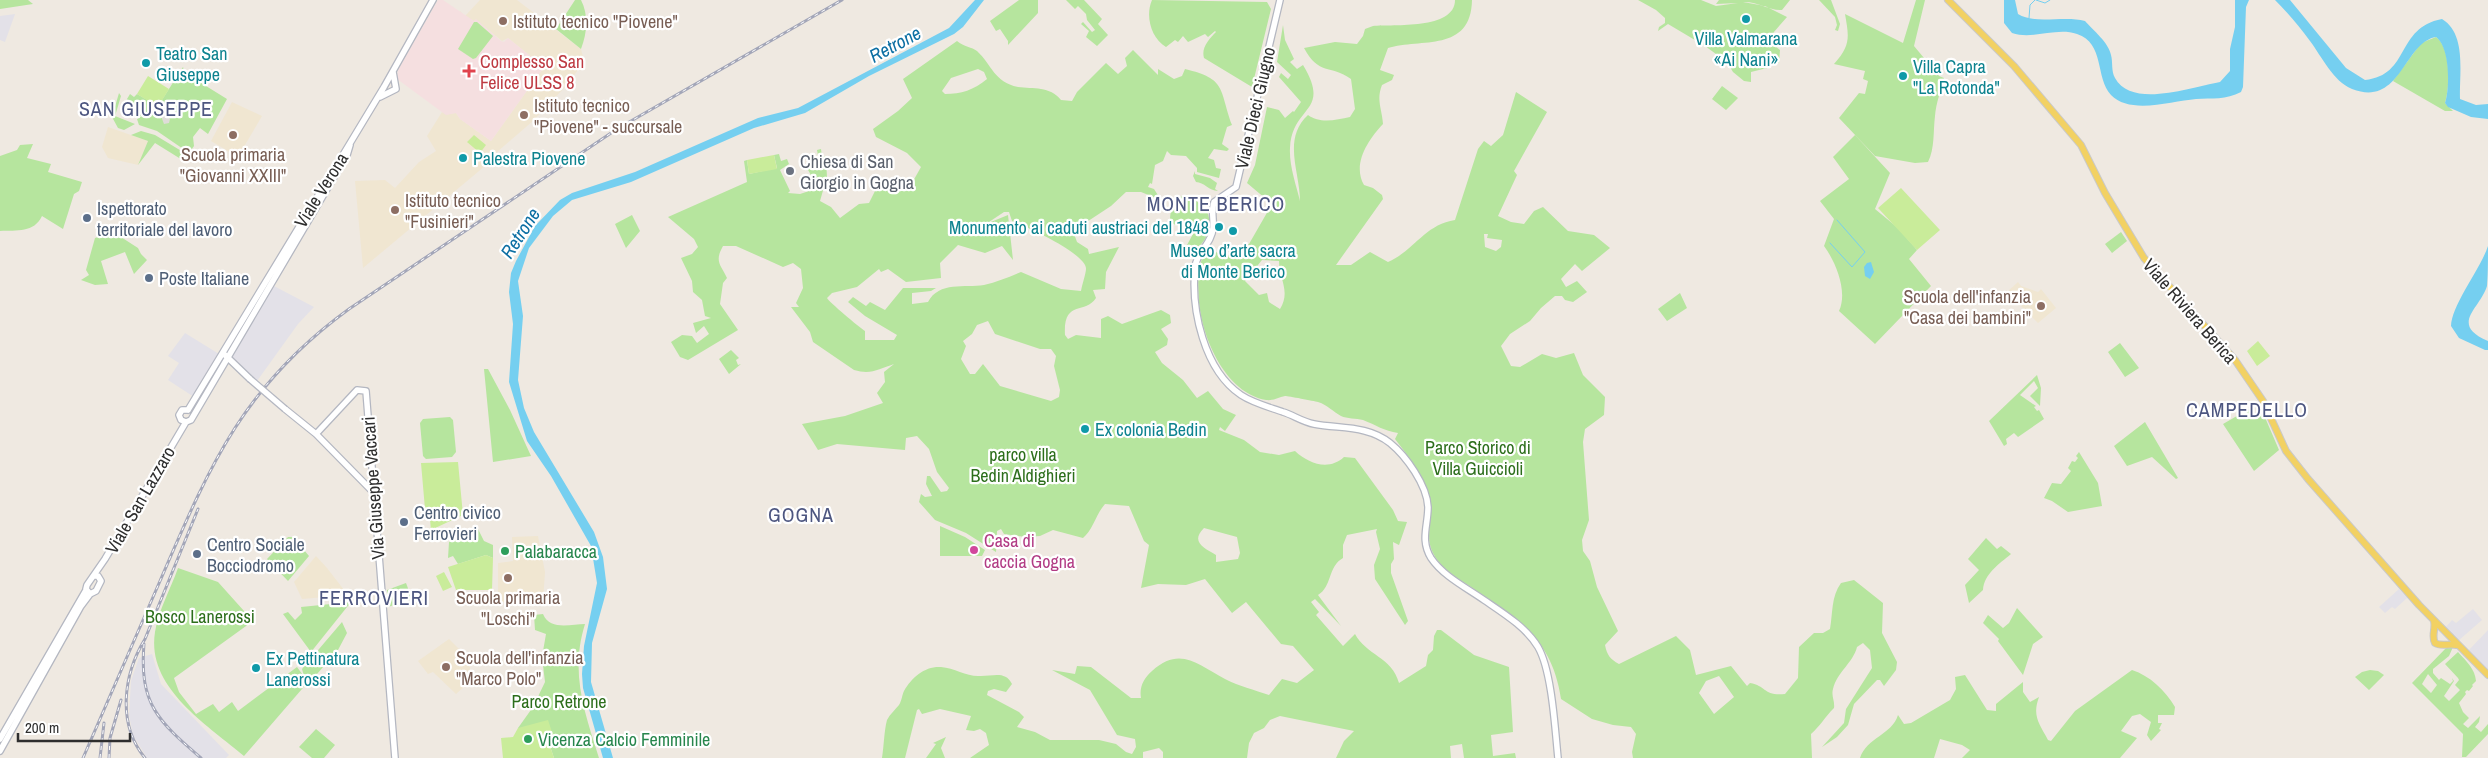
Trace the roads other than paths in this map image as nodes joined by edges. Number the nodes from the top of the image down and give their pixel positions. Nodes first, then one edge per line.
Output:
1 (433, 0) edge
2 (1280, 0) edge
3 (1948, 0) edge
4 (391, 81) junction
5 (386, 90) junction
6 (232, 345) junction
7 (226, 357) junction
8 (236, 366) junction
9 (218, 373) junction
10 (190, 412) junction
11 (184, 422) junction
12 (316, 434) junction
13 (371, 485) junction
14 (97, 577) junction
15 (88, 592) junction
16 (2434, 621) junction
17 (2445, 633) junction
18 (2433, 634) junction
19 (2445, 643) junction
20 (2457, 645) junction
21 (2488, 675) edge
22 (0, 739) edge
23 (0, 751) edge
24 (395, 758) edge
25 (1558, 758) edge

1 - 4 main road
2 - 25 main road, Viale Dieci Giugno
3 - 16 main road, Viale Riviera Berica
4 - 5 main road
4 - 5 main road
5 - 6 main road, Viale Verona
6 - 7 main road
6 - 8 main road
6 - 10 main road, Viale Verona
7 - 8 main road
7 - 9 main road
8 - 9 main road
8 - 12 main road, bridge
9 - 10 main road
10 - 11 main road
10 - 11 main road
11 - 14 main road, Viale San Lazzaro
12 - 13 main road
12 - 13 main road, Via Giuseppe Vaccari
13 - 24 main road, Via Giuseppe Vaccari
14 - 15 main road, Viale San Lazzaro
14 - 15 main road, Viale San Lazzaro
15 - 22 main road, Viale San Lazzaro
15 - 23 main road, Viale San Lazzaro
16 - 17 main road, Viale Riviera Berica
16 - 18 main road
17 - 18 main road
17 - 19 main road
17 - 20 main road, Viale Riviera Berica
18 - 19 main road
19 - 20 main road
20 - 21 main road, Viale Riviera Berica

